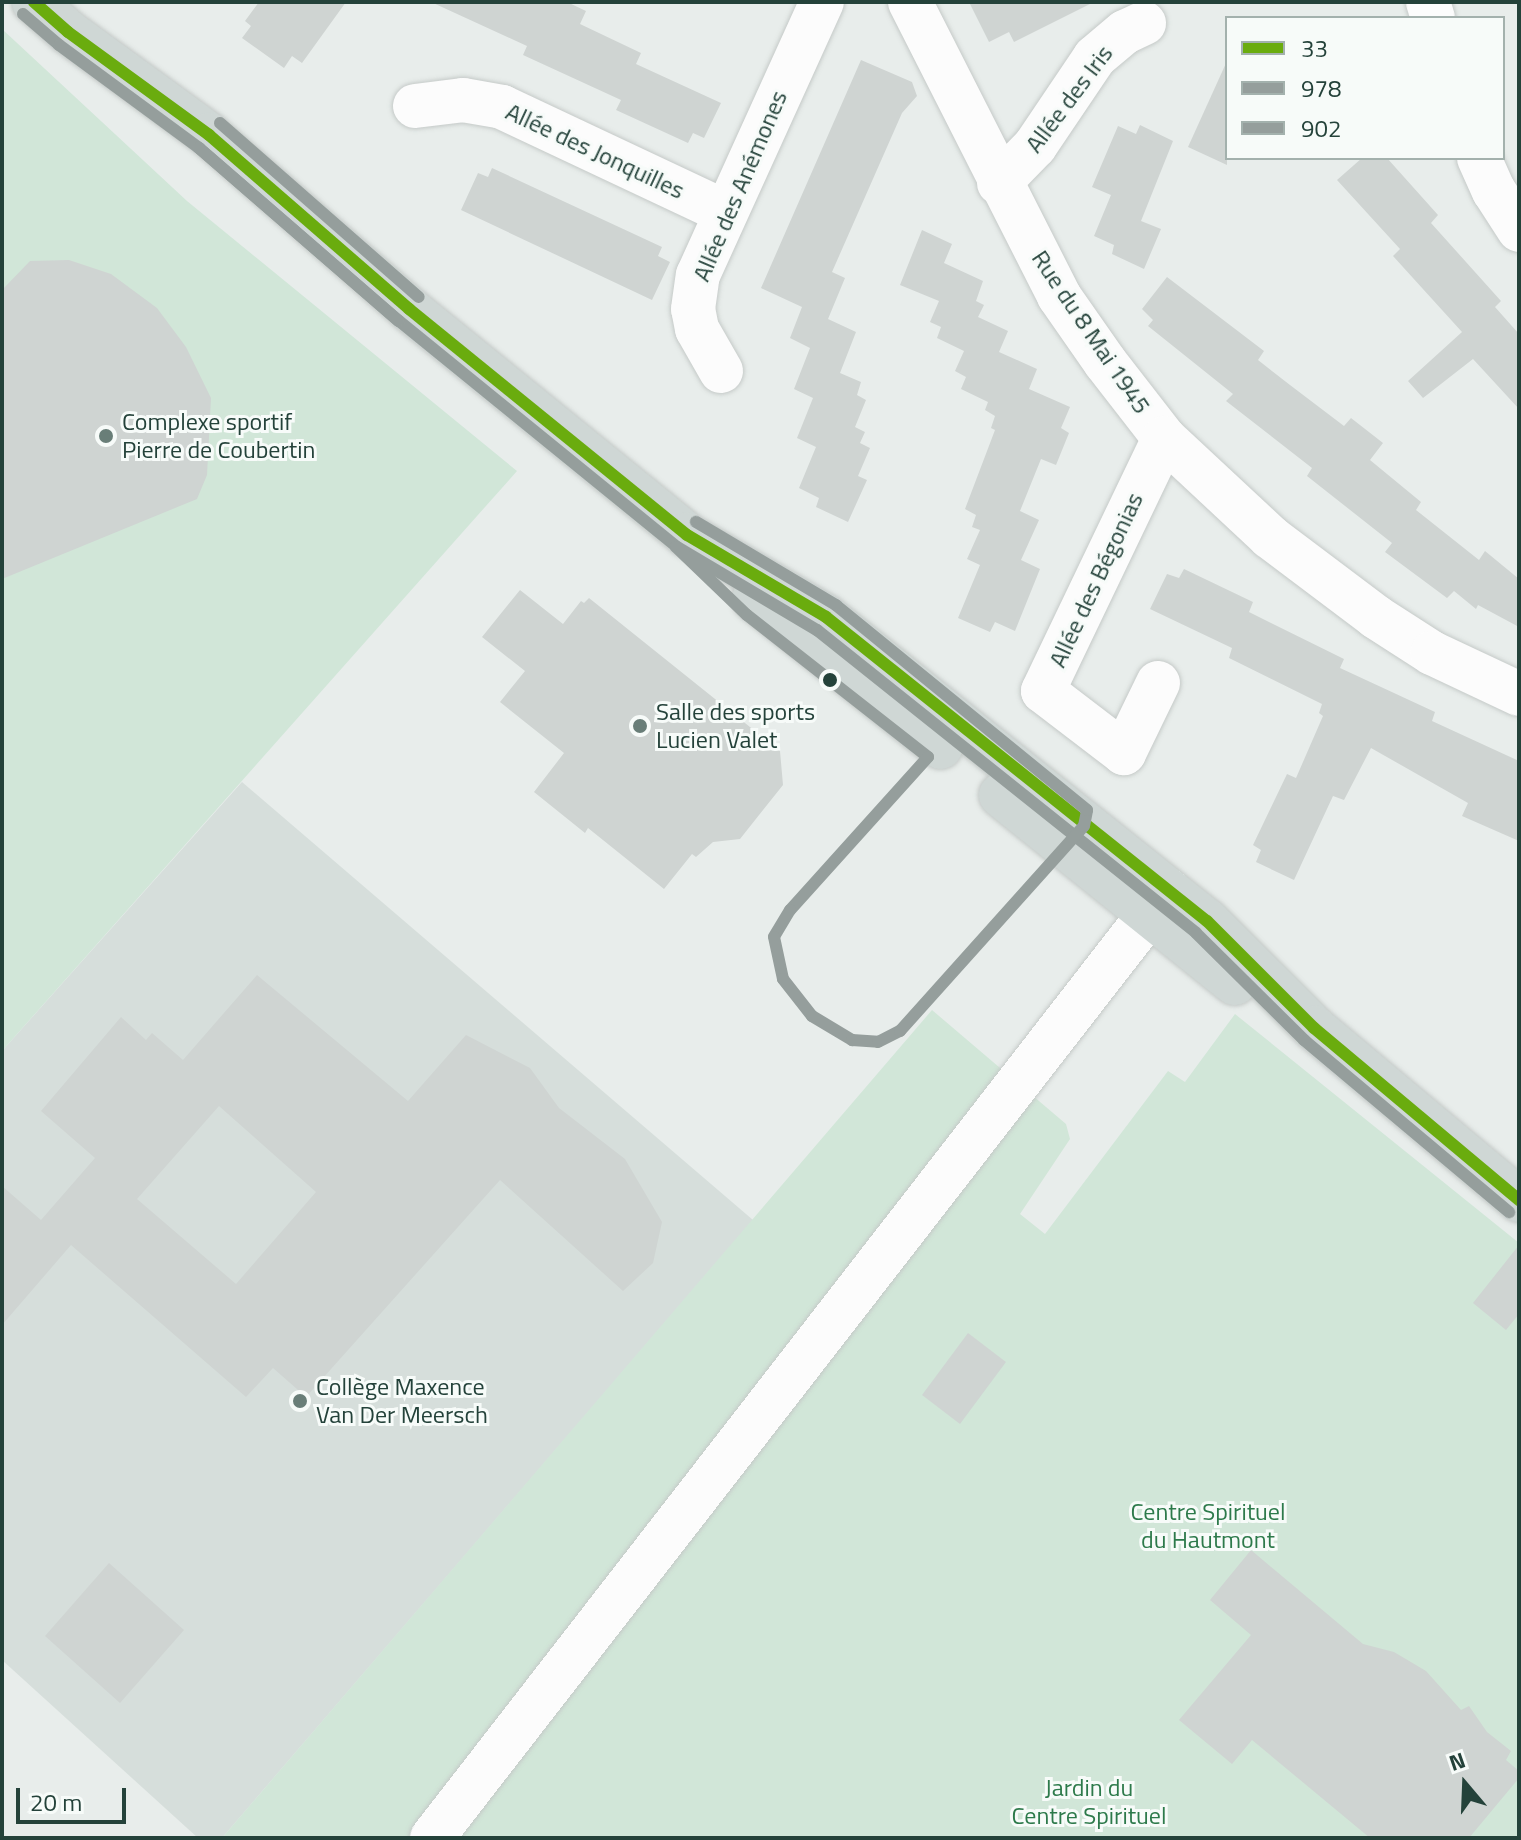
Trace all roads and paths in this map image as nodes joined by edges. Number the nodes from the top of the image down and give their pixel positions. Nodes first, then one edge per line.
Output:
1 (34, 2) edge
2 (80, 2) edge
3 (822, 2) edge
4 (910, 2) edge
5 (1144, 23) dead end
6 (415, 106) dead end
7 (209, 135) junction
8 (1480, 160) edge
9 (999, 183) junction
10 (725, 212) junction
11 (1519, 230) edge
12 (721, 371) dead end
13 (1164, 438) junction
14 (1158, 683) dead end
15 (1519, 694) edge
16 (1158, 902) junction
17 (1519, 1200) edge
18 (432, 1838) edge

1 - 7 main road
2 - 7 main road
3 - 10 street, Allée des Anémones
4 - 9 street, Rue du 8 Mai 1945
5 - 9 street, Allée des Iris
6 - 10 street, Allée des Jonquilles
7 - 16 main road
8 - 11 street
9 - 13 street, Rue du 8 Mai 1945
10 - 12 street, Allée des Anémones
13 - 14 street, Allée des Bégonias
13 - 15 street, Rue du 8 Mai 1945
16 - 17 main road
16 - 18 street

